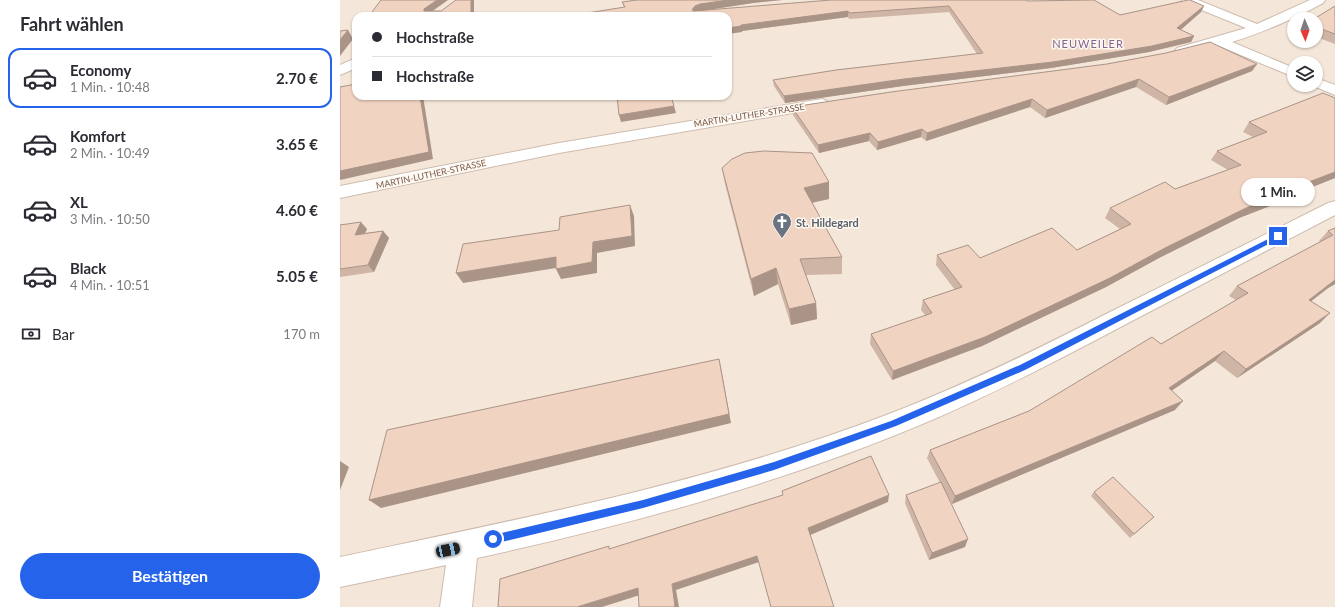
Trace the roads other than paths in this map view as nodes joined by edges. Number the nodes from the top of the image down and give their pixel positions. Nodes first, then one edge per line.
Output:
1 (1188, 0) edge
2 (1319, 0) edge
3 (1258, 29) junction
4 (1219, 41) junction
5 (1168, 54) edge
6 (1287, 70) edge
7 (1323, 85) edge
8 (1335, 90) edge
9 (840, 100) edge
10 (340, 192) edge
11 (1335, 207) edge
12 (463, 546) junction
13 (340, 572) edge
14 (456, 607) edge

1 - 3 street
2 - 3 street
3 - 4 street
4 - 5 street
4 - 6 street
7 - 8 street
9 - 10 street, MARTIN-LUTHER-STRASSE
11 - 12 street
12 - 13 street
12 - 14 street

